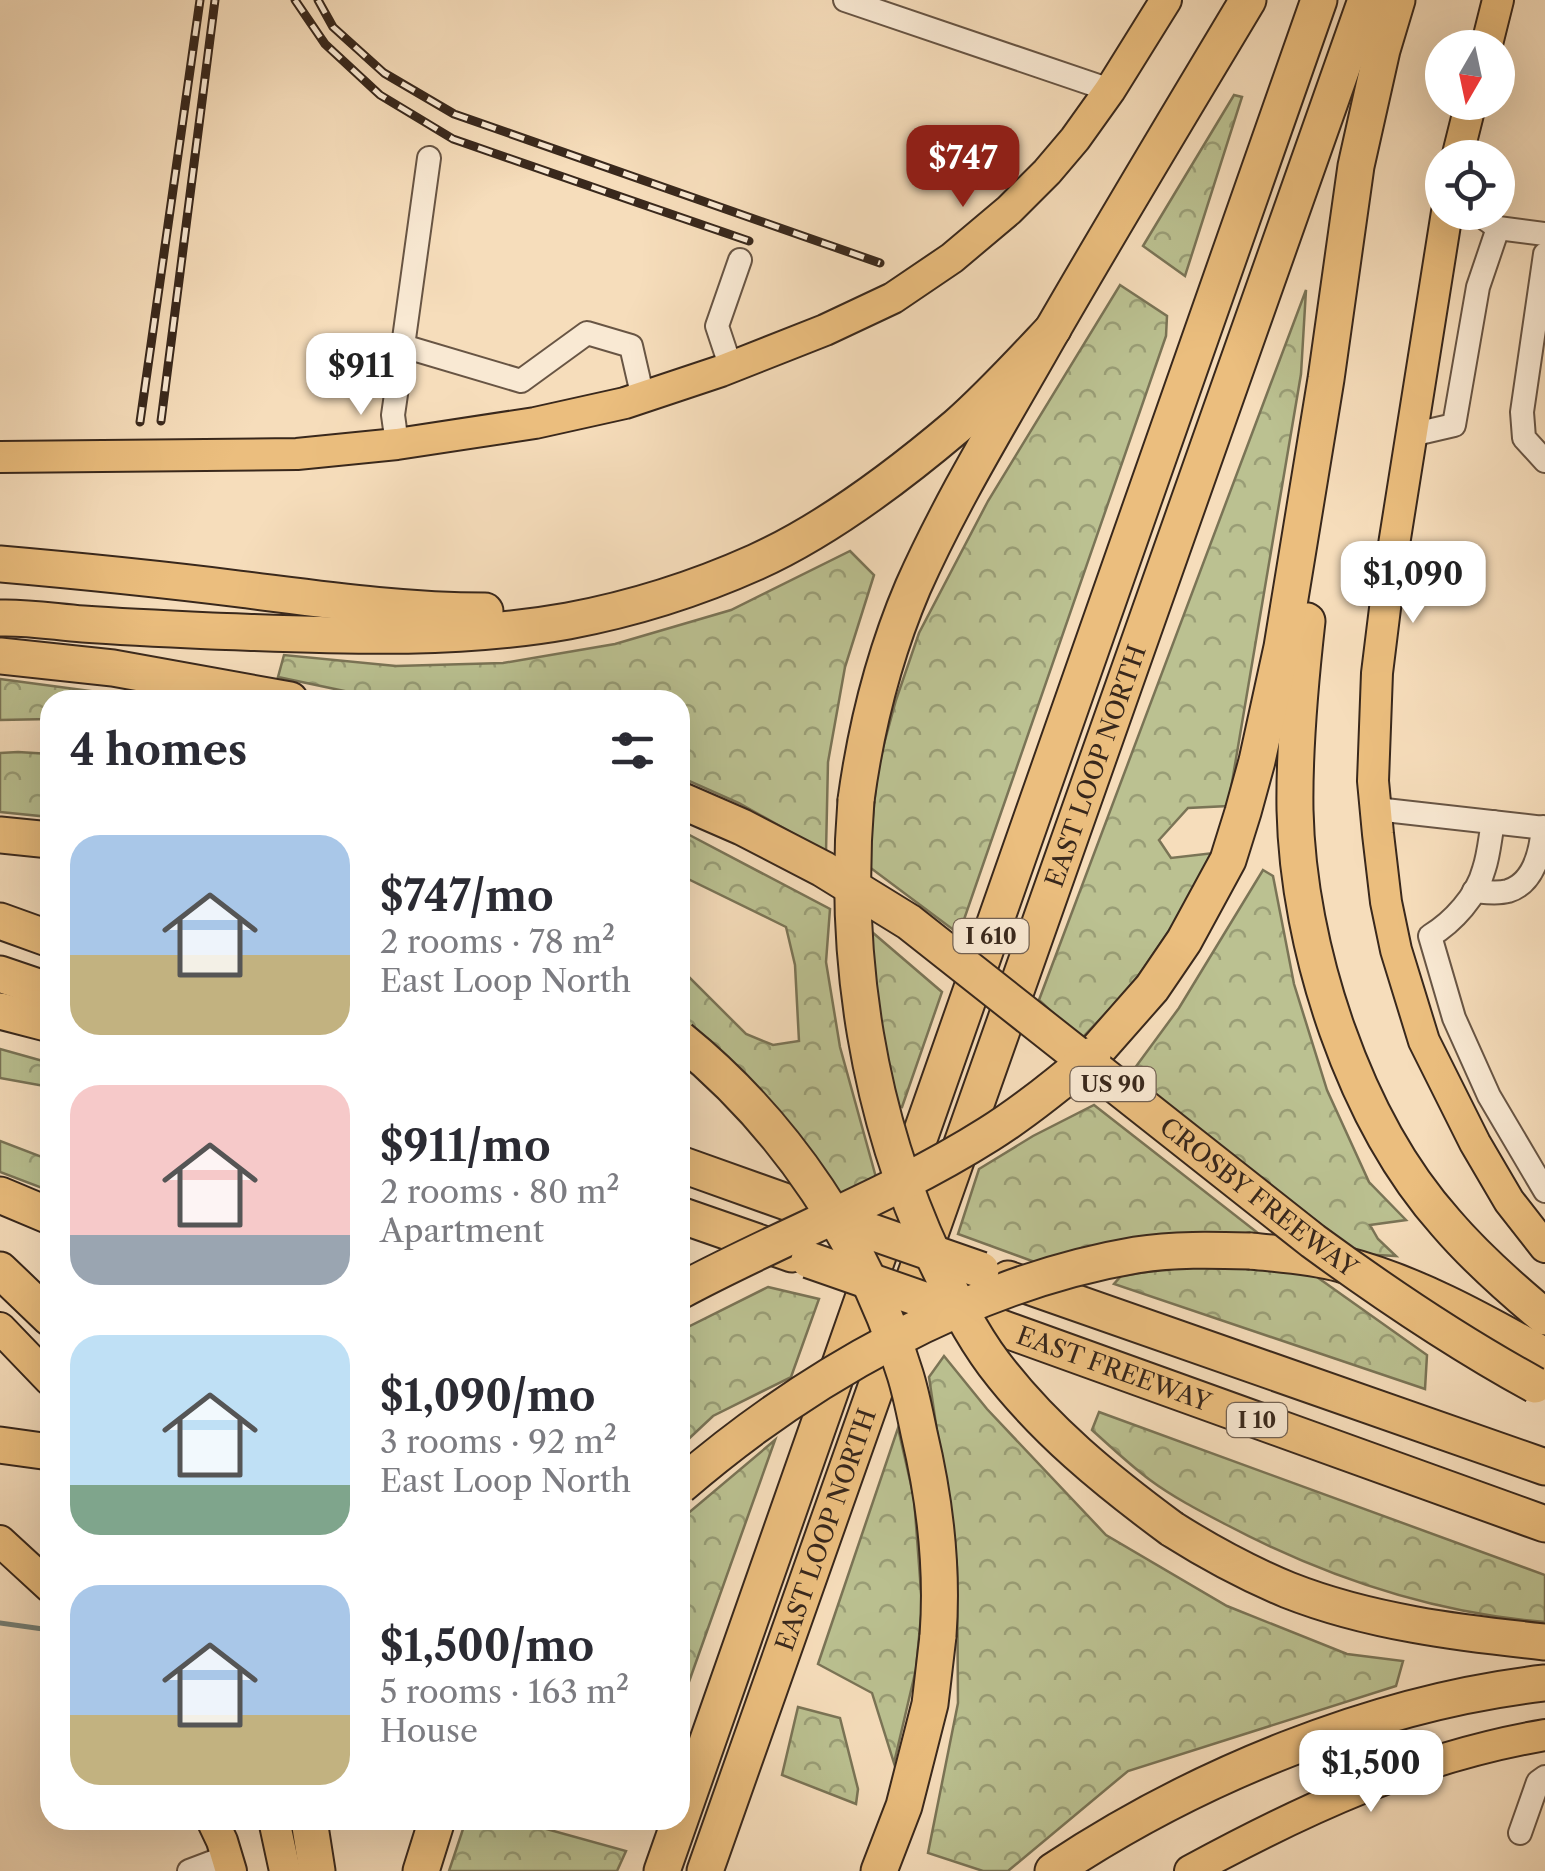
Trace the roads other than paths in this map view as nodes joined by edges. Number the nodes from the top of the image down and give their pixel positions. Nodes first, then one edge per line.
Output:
1 (846, 0) edge
2 (1166, 0) edge
3 (1248, 0) edge
4 (1320, 0) edge
5 (1366, 0) edge
6 (1396, 0) edge
7 (1498, 0) edge
8 (1490, 30) edge
9 (1110, 90) junction
10 (428, 158) dead end
11 (1444, 230) edge
12 (1497, 230) edge
13 (1514, 230) edge
14 (1545, 234) edge
15 (1545, 254) edge
16 (740, 260) dead end
17 (1053, 329) junction
18 (403, 346) junction
19 (726, 370) junction
20 (1326, 378) junction
21 (643, 398) junction
22 (1412, 436) junction
23 (397, 444) junction
24 (0, 457) edge
25 (1545, 461) edge
26 (0, 564) edge
27 (708, 581) junction
28 (0, 618) edge
29 (0, 656) edge
30 (236, 690) edge
31 (690, 804) edge
32 (1376, 809) junction
33 (1494, 822) junction
34 (1544, 827) edge
35 (0, 835) edge
36 (40, 839) edge
37 (1474, 892) junction
38 (0, 921) edge
39 (40, 935) edge
40 (0, 974) edge
41 (40, 988) edge
42 (0, 1011) edge
43 (40, 1021) edge
44 (690, 1048) edge
45 (690, 1168) edge
46 (1545, 1191) edge
47 (0, 1194) edge
48 (40, 1212) edge
49 (690, 1218) edge
50 (1545, 1248) edge
51 (0, 1270) edge
52 (690, 1285) edge
53 (40, 1308) edge
54 (1545, 1318) edge
55 (0, 1328) edge
56 (40, 1370) edge
57 (1542, 1377) edge
58 (1545, 1467) edge
59 (690, 1478) edge
60 (1545, 1524) edge
61 (0, 1541) edge
62 (40, 1578) edge
63 (1545, 1642) edge
64 (1545, 1683) edge
65 (1545, 1736) edge
66 (1545, 1777) edge
67 (690, 1791) edge
68 (217, 1830) edge
69 (276, 1830) edge
70 (311, 1830) edge
71 (434, 1830) edge
72 (676, 1830) edge
73 (1520, 1833) dead end
74 (229, 1864) edge
75 (190, 1871) edge
76 (284, 1871) edge
77 (317, 1871) edge
78 (421, 1871) edge
79 (662, 1871) edge
80 (705, 1871) edge
81 (879, 1871) edge
82 (1053, 1871) edge
83 (1190, 1871) edge

1 - 9 lane
2 - 9 main road
3 - 17 highway
4 - 67 highway, EAST LOOP NORTH / I 610
5 - 80 highway, EAST LOOP NORTH / I 610
6 - 20 highway
7 - 8 main road
9 - 19 main road
10 - 18 lane
11 - 22 main road
12 - 22 lane
13 - 14 lane
15 - 25 lane
16 - 19 lane
17 - 27 highway
17 - 63 highway, bridge
18 - 21 lane
18 - 23 lane
19 - 21 main road
20 - 52 highway, bridge
20 - 54 highway
21 - 23 main road
22 - 32 main road
23 - 24 main road
26 - 27 highway
27 - 28 highway
29 - 30 highway
31 - 57 highway, CROSBY FREEWAY / US 90, bridge
32 - 33 lane
32 - 50 main road
33 - 34 lane
33 - 37 lane
34 - 37 lane
35 - 36 highway
37 - 46 lane
38 - 39 highway
40 - 41 highway
42 - 43 highway
44 - 81 highway, bridge
45 - 58 highway, EAST FREEWAY / I 10, bridge
47 - 48 highway
49 - 60 highway, EAST FREEWAY / I 10, bridge
51 - 53 highway
55 - 56 main road
57 - 59 highway, bridge
61 - 62 main road
64 - 82 highway
65 - 83 main road
66 - 73 lane
68 - 74 main road
69 - 76 main road
70 - 77 highway
71 - 78 highway
72 - 79 highway, EAST LOOP NORTH / I 610
74 - 75 lane

